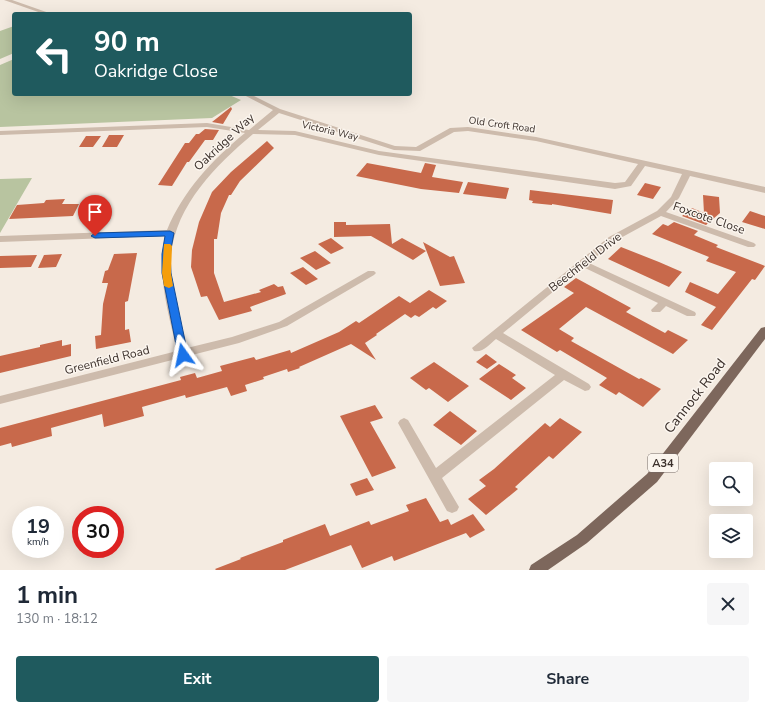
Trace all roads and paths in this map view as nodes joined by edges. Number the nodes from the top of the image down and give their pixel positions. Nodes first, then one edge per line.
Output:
1 (7, 0) edge
2 (43, 12) edge
3 (249, 96) edge
4 (278, 110) junction
5 (250, 132) junction
6 (0, 133) edge
7 (642, 163) junction
8 (686, 173) junction
9 (765, 190) edge
10 (660, 213) junction
11 (26, 228) dead end
12 (170, 233) junction
13 (20, 238) junction
14 (0, 239) edge
15 (751, 245) dead end
16 (582, 263) junction
17 (371, 273) dead end
18 (665, 302) junction
19 (656, 310) dead end
20 (691, 314) dead end
21 (765, 331) edge
22 (496, 334) junction
23 (478, 348) dead end
24 (183, 355) junction
25 (564, 374) junction
26 (586, 387) dead end
27 (0, 400) edge
28 (404, 423) dead end
29 (435, 476) junction
30 (452, 507) dead end
31 (536, 570) edge

1 - 2 street
3 - 4 street, Old Croft Road
4 - 5 street, Oakridge Way
4 - 7 street, Old Croft Road
5 - 6 street, Victoria Way
5 - 7 street, Victoria Way
5 - 12 street, Oakridge Way
7 - 8 street, Old Croft Road
8 - 9 street, Old Croft Road
8 - 10 street, Beechfield Drive
10 - 15 street, Foxcote Close
10 - 16 street, Beechfield Drive
11 - 13 street
12 - 13 street
12 - 24 street, Oakridge Way
13 - 14 street
16 - 18 street
16 - 22 street, Beechfield Drive
17 - 24 street, Greenfield Road
18 - 19 street
18 - 20 street
21 - 31 main road, Cannock Road / A34
22 - 23 street, Beechfield Drive
22 - 25 street
24 - 27 street, Greenfield Road
25 - 26 street
25 - 29 street
28 - 29 street
29 - 30 street

